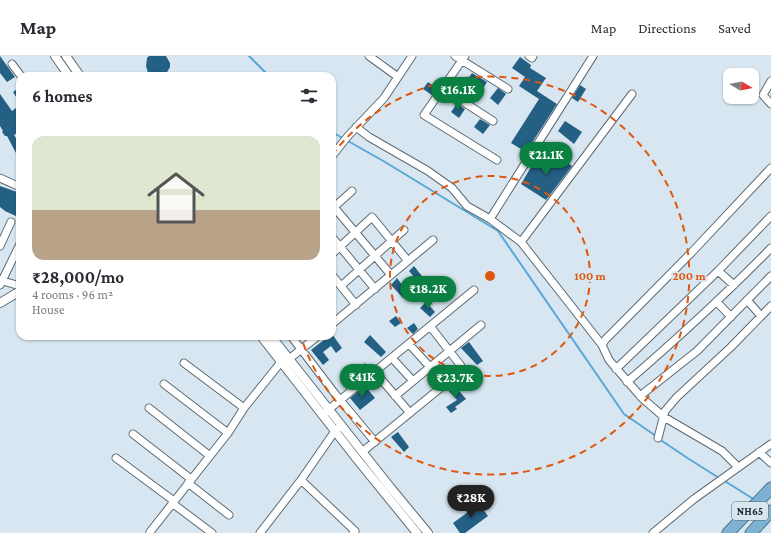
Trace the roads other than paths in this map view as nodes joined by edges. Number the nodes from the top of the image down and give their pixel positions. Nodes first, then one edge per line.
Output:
1 (55, 56) edge
2 (66, 56) edge
3 (369, 56) edge
4 (412, 56) edge
5 (455, 56) edge
6 (529, 56) edge
7 (533, 56) edge
8 (593, 56) edge
9 (463, 58) edge
10 (12, 64) dead end
11 (18, 72) edge
12 (66, 72) edge
13 (77, 72) edge
14 (398, 77) junction
15 (771, 81) edge
16 (442, 88) junction
17 (508, 89) dead end
18 (632, 94) dead end
19 (771, 104) edge
20 (493, 121) dead end
21 (356, 127) junction
22 (336, 151) edge
23 (497, 160) dead end
24 (771, 168) edge
25 (0, 178) edge
26 (16, 185) edge
27 (352, 191) dead end
28 (336, 205) edge
29 (336, 211) edge
30 (771, 216) edge
31 (490, 219) junction
32 (11, 222) dead end
33 (404, 230) dead end
34 (356, 232) junction
35 (392, 240) junction
36 (433, 240) dead end
37 (336, 242) edge
38 (521, 242) junction
39 (0, 246) edge
40 (340, 246) junction
41 (771, 248) edge
42 (336, 250) edge
43 (16, 252) edge
44 (375, 256) junction
45 (408, 261) junction
46 (359, 270) junction
47 (718, 271) junction
48 (391, 275) junction
49 (771, 276) edge
50 (1, 282) edge
51 (16, 285) edge
52 (337, 285) edge
53 (734, 285) junction
54 (375, 289) junction
55 (474, 290) dead end
56 (16, 293) edge
57 (747, 300) junction
58 (717, 302) junction
59 (0, 303) edge
60 (356, 304) junction
61 (771, 306) edge
62 (761, 316) junction
63 (731, 317) junction
64 (336, 321) edge
65 (481, 325) dead end
66 (430, 326) junction
67 (264, 340) edge
68 (275, 340) edge
69 (294, 340) edge
70 (312, 340) edge
71 (409, 344) junction
72 (602, 345) junction
73 (301, 350) junction
74 (449, 351) junction
75 (392, 358) junction
76 (289, 359) junction
77 (281, 362) junction
78 (184, 363) dead end
79 (430, 367) junction
80 (616, 369) junction
81 (375, 372) junction
82 (413, 381) junction
83 (627, 382) junction
84 (164, 384) dead end
85 (395, 396) junction
86 (640, 396) junction
87 (340, 401) junction
88 (149, 408) dead end
89 (244, 408) junction
90 (326, 412) junction
91 (410, 413) junction
92 (664, 417) junction
93 (338, 429) junction
94 (228, 433) junction
95 (133, 434) dead end
96 (658, 438) dead end
97 (375, 442) junction
98 (771, 444) edge
99 (362, 452) junction
100 (760, 452) junction
101 (210, 456) junction
102 (116, 458) dead end
103 (771, 463) edge
104 (738, 467) junction
105 (301, 480) junction
106 (190, 481) junction
107 (771, 488) edge
108 (173, 502) junction
109 (771, 512) edge
110 (229, 515) dead end
111 (150, 532) dead end
112 (212, 533) edge
113 (260, 533) edge
114 (353, 533) edge
115 (417, 533) edge
116 (428, 533) edge
117 (653, 533) edge
118 (728, 533) edge
119 (751, 533) edge

1 - 12 street
2 - 13 street
3 - 14 street
4 - 14 street
5 - 9 street
6 - 7 street
8 - 31 street
9 - 16 street
9 - 17 street
10 - 11 street
14 - 21 street
15 - 19 street
16 - 20 street
16 - 23 street
18 - 38 street
21 - 22 street
21 - 31 street
24 - 72 street
25 - 26 street
27 - 28 street
29 - 34 street
30 - 47 street
31 - 38 street
32 - 39 street
33 - 35 street
34 - 35 street
34 - 40 street
34 - 44 street
35 - 44 street
35 - 45 street
36 - 45 street
37 - 40 street
38 - 72 street
40 - 42 street
40 - 46 street
41 - 53 street
43 - 50 street
44 - 46 street
44 - 48 street
45 - 48 street
46 - 52 street
46 - 54 street
47 - 53 street
47 - 80 street
48 - 54 street
49 - 57 street
50 - 51 street
52 - 60 street
53 - 58 street
54 - 60 street
55 - 66 street
56 - 59 street
57 - 62 street
57 - 63 street
58 - 63 street
58 - 83 street
60 - 64 street
61 - 62 street
62 - 92 street
63 - 86 street
65 - 74 street
66 - 71 street
66 - 74 street
67 - 77 street
68 - 76 street
69 - 73 street
70 - 73 street
71 - 75 street
71 - 79 street
72 - 80 street
73 - 76 street
73 - 87 street
74 - 79 street
74 - 91 street
75 - 81 street
75 - 82 street
76 - 90 street
77 - 89 street
77 - 90 street
78 - 89 street
79 - 82 street
80 - 83 street
81 - 85 street
81 - 87 street
82 - 85 street
83 - 86 street
84 - 94 street
85 - 91 street
86 - 92 street
87 - 90 street
87 - 97 street
88 - 101 street
89 - 94 street
90 - 93 street
91 - 97 street
92 - 96 street
92 - 104 street
93 - 99 street
93 - 105 street
93 - 115 street
94 - 101 street
95 - 106 street
97 - 99 street
98 - 100 street
99 - 116 street
100 - 103 street
100 - 104 street
101 - 106 street
102 - 108 street
104 - 117 street
105 - 113 street
105 - 114 street
106 - 108 street
106 - 110 street
107 - 118 highway, NH65
108 - 111 street
108 - 112 street
109 - 119 highway, NH65

